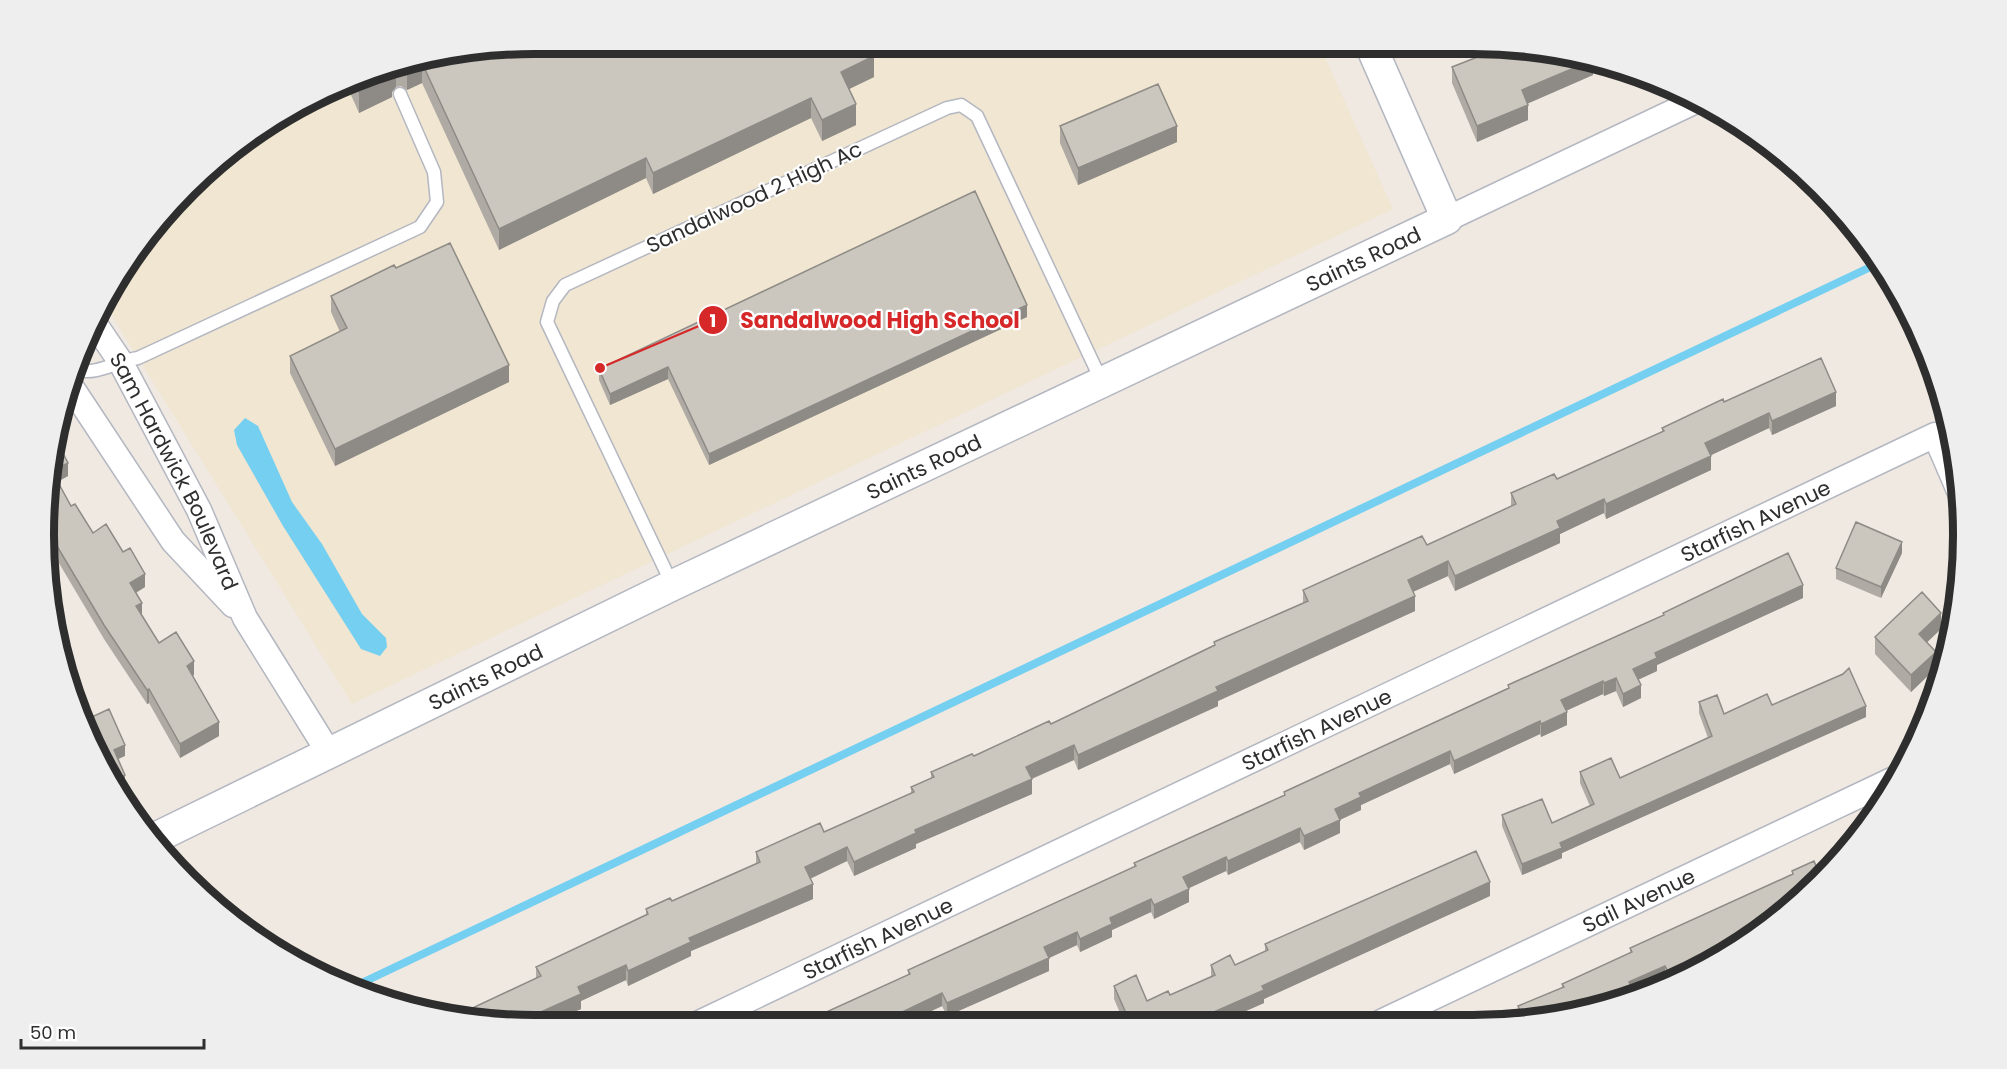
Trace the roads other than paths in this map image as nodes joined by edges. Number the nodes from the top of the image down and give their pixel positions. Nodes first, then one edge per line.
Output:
1 (1374, 54) edge
2 (400, 94) dead end
3 (1687, 105) edge
4 (1447, 219) junction
5 (100, 331) edge
6 (120, 361) junction
7 (83, 371) edge
8 (1103, 383) junction
9 (76, 393) edge
10 (1948, 465) edge
11 (673, 585) junction
12 (245, 618) junction
13 (328, 753) junction
14 (1883, 784) edge
15 (160, 836) edge
16 (716, 1015) edge
17 (1396, 1015) edge

1 - 4 street
2 - 6 lane
3 - 4 street, Saints Road
4 - 8 street, Saints Road
5 - 6 street, Sam Hardwick Boulevard
6 - 7 lane
6 - 12 street, Sam Hardwick Boulevard
8 - 11 street, Saints Road
8 - 11 lane, Sandalwood 2 High Ac
9 - 12 street, Sam Hardwick Boulevard
10 - 16 street, Starfish Avenue
11 - 13 street, Saints Road
12 - 13 street, Sam Hardwick Boulevard
13 - 15 street, Saints Road
14 - 17 street, Sail Avenue

